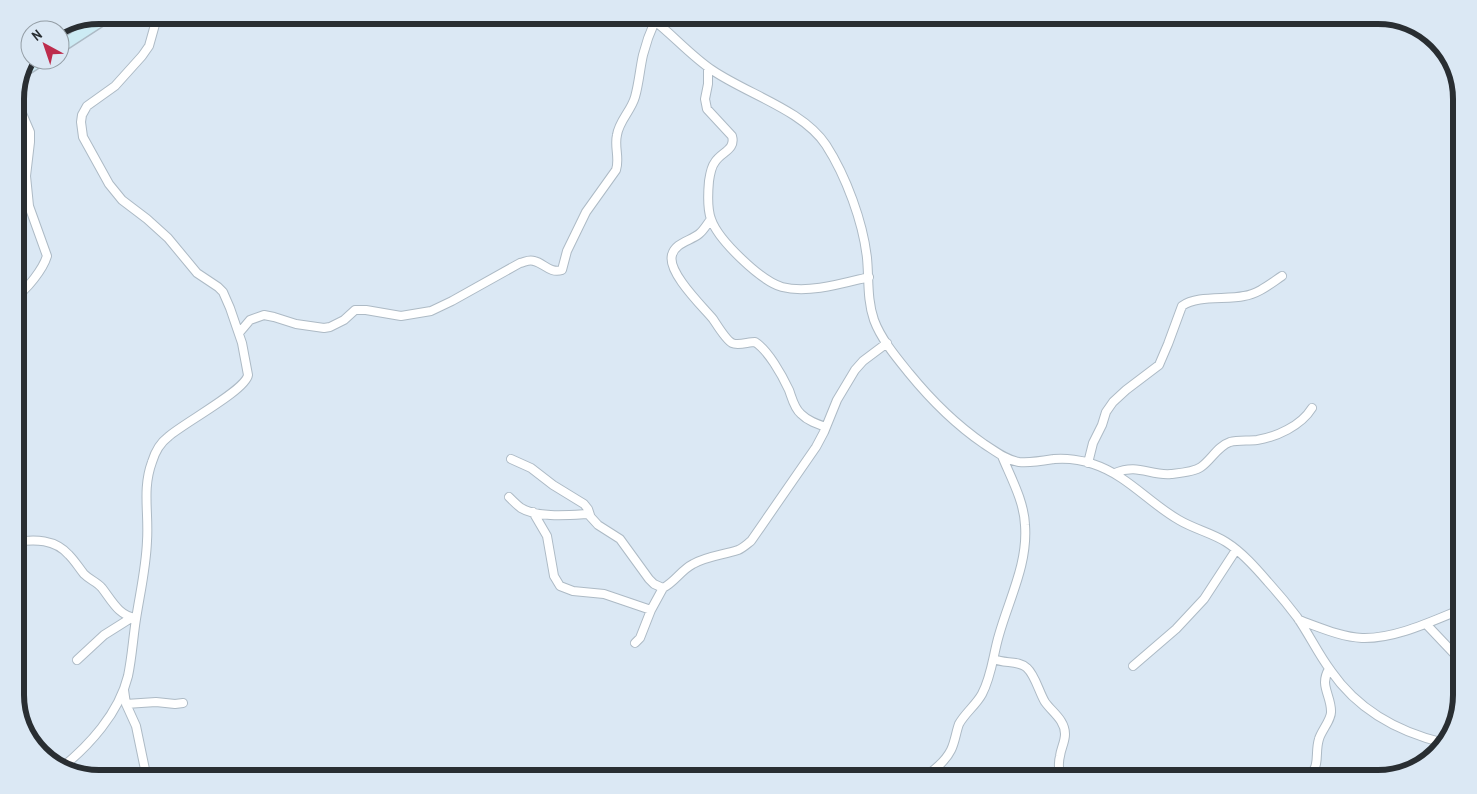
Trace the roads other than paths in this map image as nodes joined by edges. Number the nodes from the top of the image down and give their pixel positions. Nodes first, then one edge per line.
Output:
1 (95, 24) edge
2 (155, 24) edge
3 (652, 24) edge
4 (658, 24) edge
5 (70, 40) edge
6 (708, 68) junction
7 (24, 118) edge
8 (29, 206) junction
9 (24, 208) edge
10 (711, 219) junction
11 (1282, 276) dead end
12 (869, 277) junction
13 (24, 289) edge
14 (238, 333) junction
15 (887, 343) junction
16 (1312, 408) dead end
17 (826, 427) junction
18 (1002, 456) junction
19 (511, 459) dead end
20 (1088, 463) junction
21 (1115, 473) junction
22 (509, 497) dead end
23 (533, 512) junction
24 (590, 515) junction
25 (24, 541) edge
26 (1236, 550) junction
27 (663, 588) junction
28 (651, 610) junction
29 (1453, 613) edge
30 (134, 618) junction
31 (1299, 620) junction
32 (1426, 624) junction
33 (634, 643) dead end
34 (1453, 652) edge
35 (994, 659) junction
36 (77, 660) dead end
37 (1133, 666) dead end
38 (1329, 669) junction
39 (124, 690) junction
40 (183, 703) dead end
41 (126, 704) junction
42 (1438, 741) edge
43 (66, 763) edge
44 (144, 770) edge
45 (934, 770) edge
46 (1060, 770) edge
47 (1314, 770) edge

1 - 5 street
2 - 14 street
3 - 14 street
4 - 6 street
6 - 10 street
6 - 12 street
7 - 8 street
8 - 9 street
8 - 13 street
10 - 12 street
10 - 17 street
11 - 20 street
12 - 15 street
14 - 30 street
15 - 17 street
15 - 18 street
16 - 21 street
17 - 27 street
18 - 20 street
18 - 35 street
19 - 24 street
20 - 21 street
21 - 26 street
22 - 23 street
23 - 24 street
23 - 28 street
24 - 27 street
25 - 30 street
26 - 31 street
26 - 37 street
27 - 28 street
28 - 33 street
29 - 32 street
30 - 36 street
30 - 39 street
31 - 32 street
31 - 38 street
32 - 34 street
35 - 45 street
35 - 46 street
38 - 42 street
38 - 47 street
39 - 41 street
39 - 43 street
40 - 41 street
41 - 44 street

